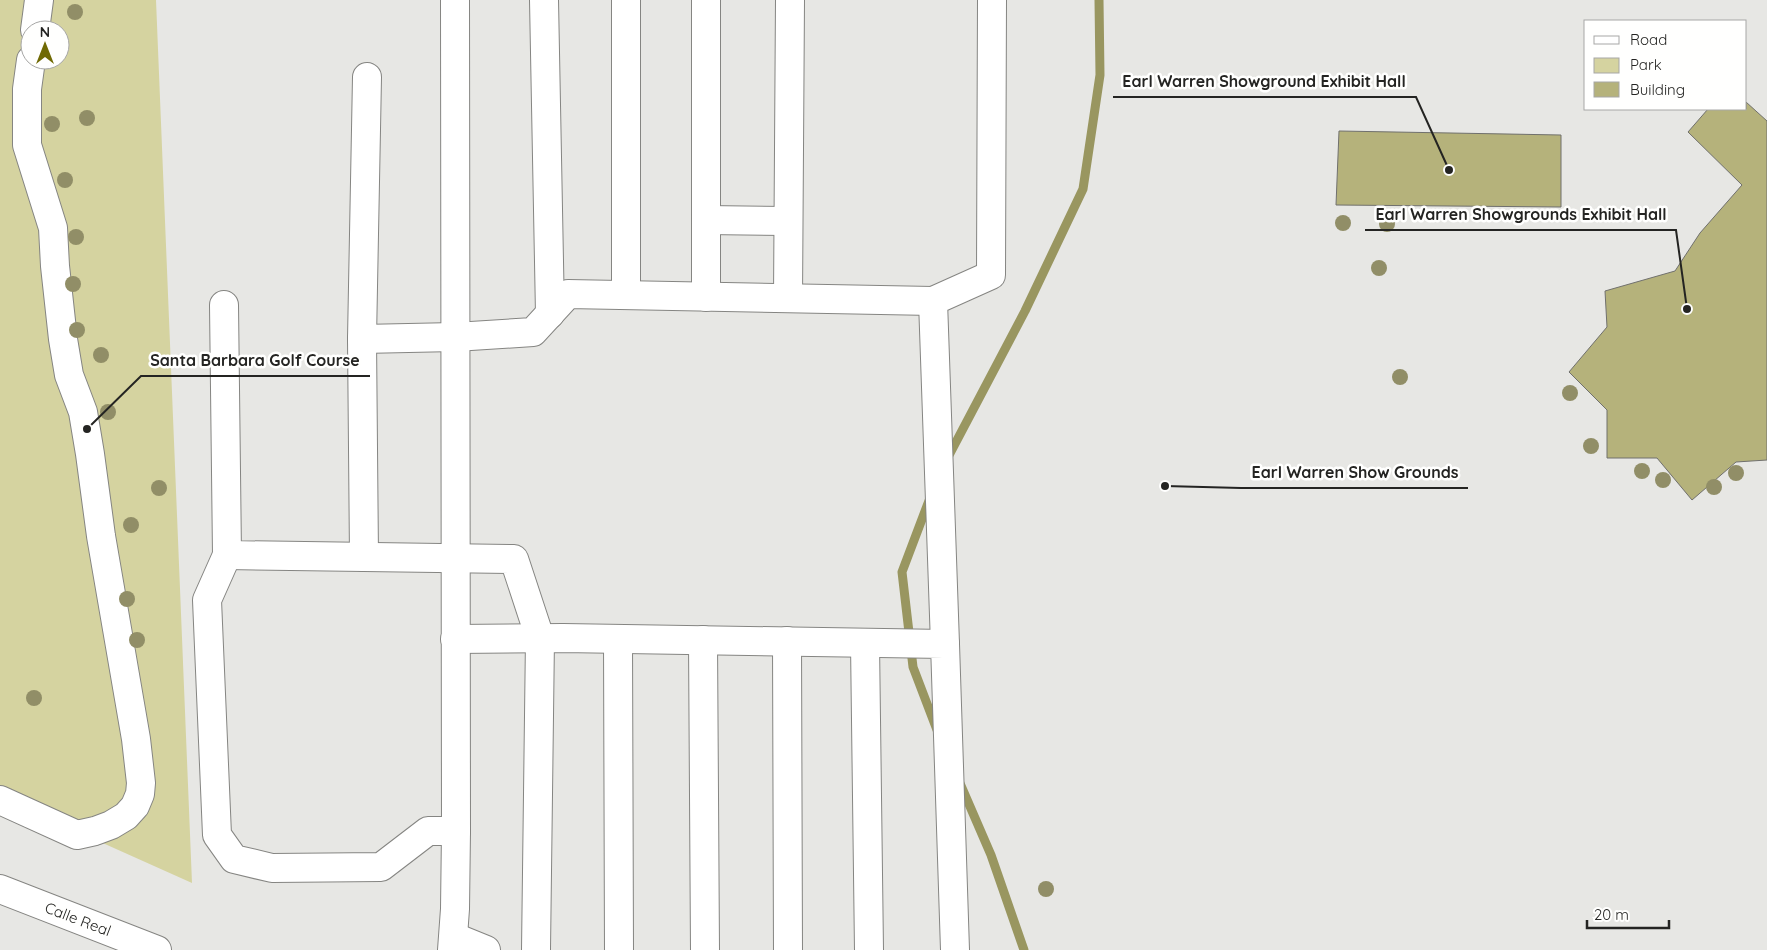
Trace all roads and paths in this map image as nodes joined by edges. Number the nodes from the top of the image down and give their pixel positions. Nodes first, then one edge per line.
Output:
1 (39, 0) edge
2 (455, 0) edge
3 (544, 0) edge
4 (626, 0) edge
5 (706, 0) edge
6 (790, 0) edge
7 (992, 0) edge
8 (36, 20) edge
9 (30, 70) edge
10 (367, 77) dead end
11 (706, 220) junction
12 (788, 221) junction
13 (626, 295) junction
14 (706, 297) junction
15 (788, 298) junction
16 (933, 301) junction
17 (224, 305) dead end
18 (550, 314) junction
19 (455, 337) junction
20 (362, 339) junction
21 (227, 555) junction
22 (364, 557) junction
23 (455, 558) junction
24 (540, 638) junction
25 (455, 639) junction
26 (618, 639) junction
27 (703, 640) junction
28 (787, 642) junction
29 (865, 643) junction
30 (945, 644) junction
31 (0, 800) edge
32 (456, 831) junction
33 (0, 888) edge
34 (453, 944) edge
35 (157, 950) edge
36 (486, 950) edge
37 (536, 950) edge
38 (619, 950) edge
39 (705, 950) edge
40 (788, 950) edge
41 (869, 950) edge
42 (956, 950) edge

1 - 8 street
2 - 19 street
3 - 18 street
4 - 13 street
5 - 11 street
6 - 12 street
7 - 16 street
9 - 31 street
10 - 20 street
11 - 12 street
11 - 14 street
12 - 15 street
13 - 14 street
13 - 18 street
14 - 15 street
15 - 16 street
16 - 30 street
17 - 21 street
18 - 19 street
19 - 20 street
19 - 23 street
20 - 22 street
21 - 22 street
21 - 32 street
22 - 23 street
23 - 24 street
23 - 25 street
24 - 25 street
24 - 26 street
24 - 37 street
25 - 32 street
26 - 27 street
26 - 38 street
27 - 28 street
27 - 39 street
28 - 29 street
28 - 40 street
29 - 30 street
29 - 41 street
30 - 42 street
32 - 34 street
33 - 35 street, Calle Real
34 - 36 street

